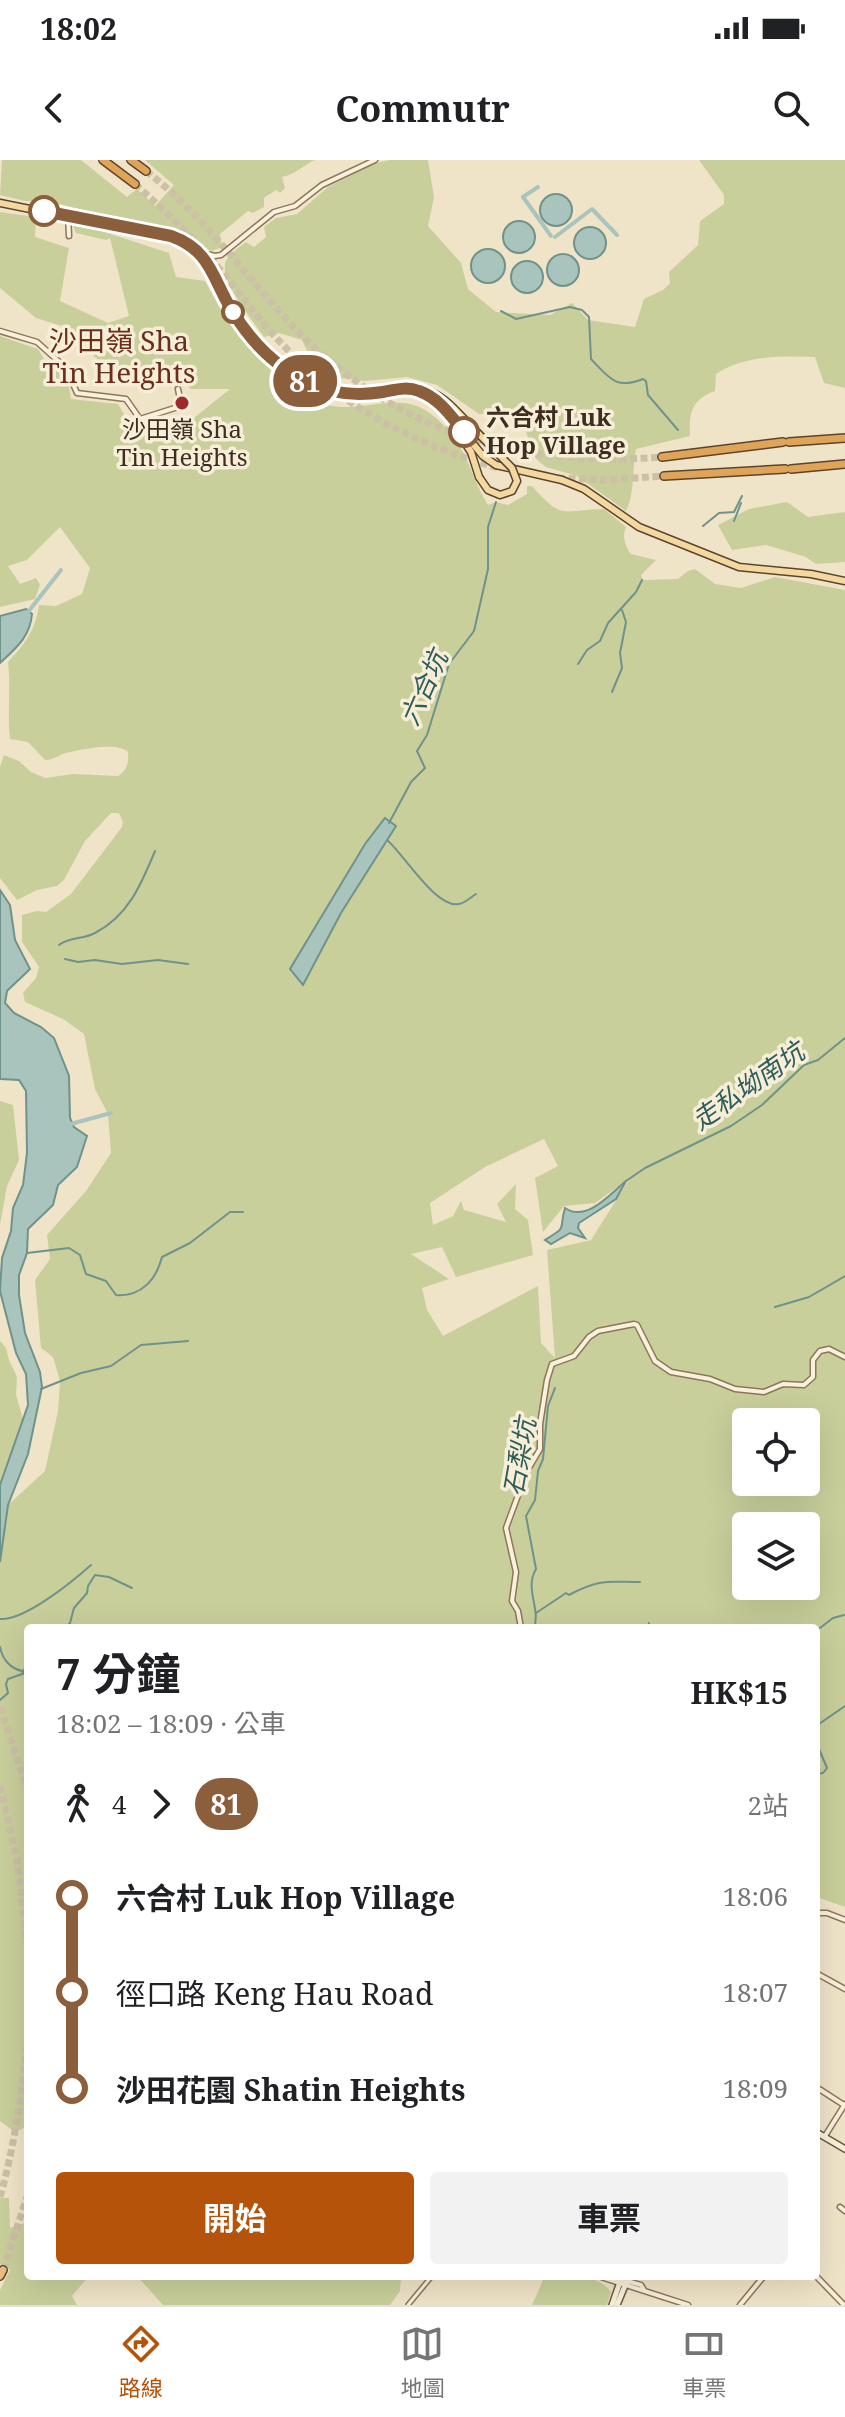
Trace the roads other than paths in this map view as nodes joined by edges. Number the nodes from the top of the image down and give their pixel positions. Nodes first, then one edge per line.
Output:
1 (103, 160) edge
2 (131, 160) edge
3 (375, 160) edge
4 (146, 171) tunnel mouth
5 (135, 184) tunnel mouth
6 (0, 203) edge
7 (68, 215) junction
8 (69, 236) dead end
9 (200, 253) junction
10 (0, 331) edge
11 (178, 389) dead end
12 (413, 389) junction
13 (180, 399) dead end
14 (178, 407) dead end
15 (443, 407) junction
16 (845, 438) edge
17 (662, 457) tunnel mouth
18 (845, 464) edge
19 (664, 476) tunnel mouth
20 (845, 581) edge
21 (845, 1357) edge
22 (520, 1624) edge
23 (820, 1914) edge
24 (845, 1920) edge
25 (820, 1975) edge
26 (845, 1989) edge
27 (820, 2089) edge
28 (845, 2104) edge
29 (820, 2134) edge
30 (825, 2136) junction
31 (845, 2149) edge
32 (429, 2280) edge
33 (623, 2280) edge
34 (759, 2280) edge
35 (820, 2280) edge
36 (408, 2305) edge
37 (614, 2305) edge
38 (688, 2305) edge
39 (740, 2305) edge
40 (844, 2305) edge

1 - 5 highway
2 - 4 highway
3 - 9 street
6 - 7 main road
7 - 8 street
7 - 9 main road
9 - 12 main road
10 - 14 street
11 - 13 street
12 - 15 main road
12 - 15 main road, bridge
15 - 20 main road
16 - 17 highway
18 - 19 highway
21 - 22 street
23 - 24 street
25 - 26 street
27 - 28 street
28 - 30 street
29 - 30 main road
30 - 31 main road
32 - 36 street
33 - 37 main road
33 - 38 street
34 - 39 street
35 - 40 street

